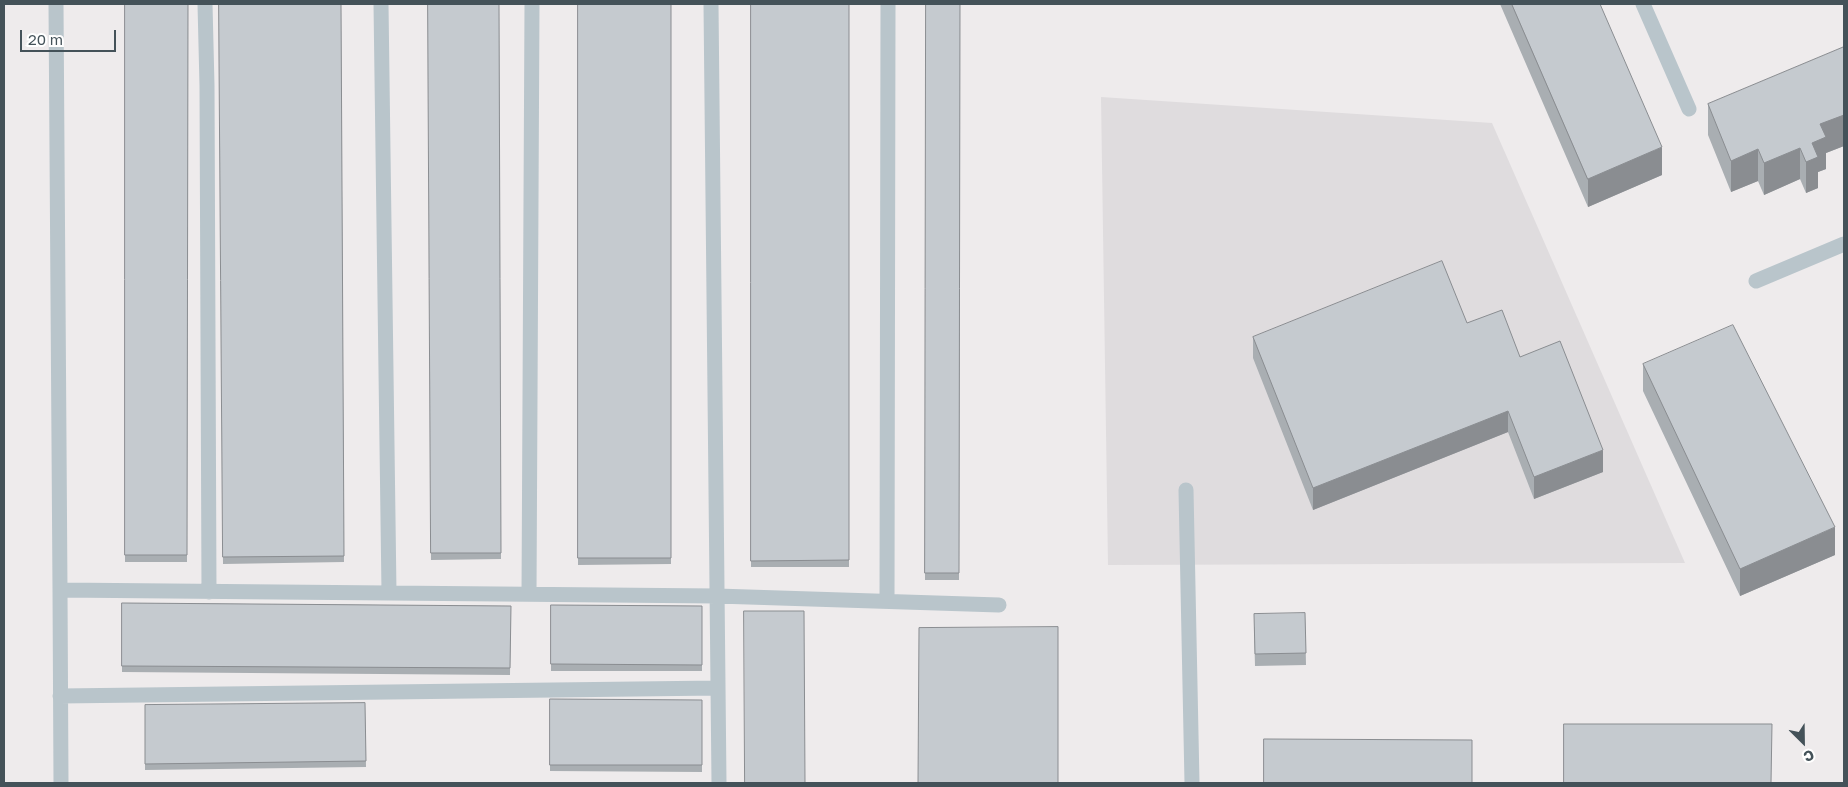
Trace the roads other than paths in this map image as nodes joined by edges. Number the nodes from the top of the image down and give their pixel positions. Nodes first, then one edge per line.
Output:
1 (56, 4) edge
2 (205, 4) edge
3 (381, 4) edge
4 (532, 4) edge
5 (711, 4) edge
6 (888, 4) edge
7 (1643, 4) edge
8 (1689, 109) dead end
9 (1844, 244) edge
10 (1756, 282) dead end
11 (1186, 490) dead end
12 (60, 590) junction
13 (209, 592) junction
14 (389, 592) junction
15 (529, 593) junction
16 (717, 596) junction
17 (887, 601) junction
18 (999, 605) dead end
19 (718, 688) junction
20 (60, 696) junction
21 (60, 783) edge
22 (718, 783) edge
23 (1192, 783) edge

1 - 12 lane
2 - 13 lane
3 - 14 lane
4 - 15 lane
5 - 16 lane
6 - 17 lane
7 - 8 lane
9 - 10 lane
11 - 23 lane
12 - 13 lane
12 - 20 lane
13 - 14 lane
14 - 15 lane
15 - 16 lane
16 - 17 lane
16 - 19 lane
17 - 18 lane
19 - 20 lane
19 - 22 lane
20 - 21 lane

